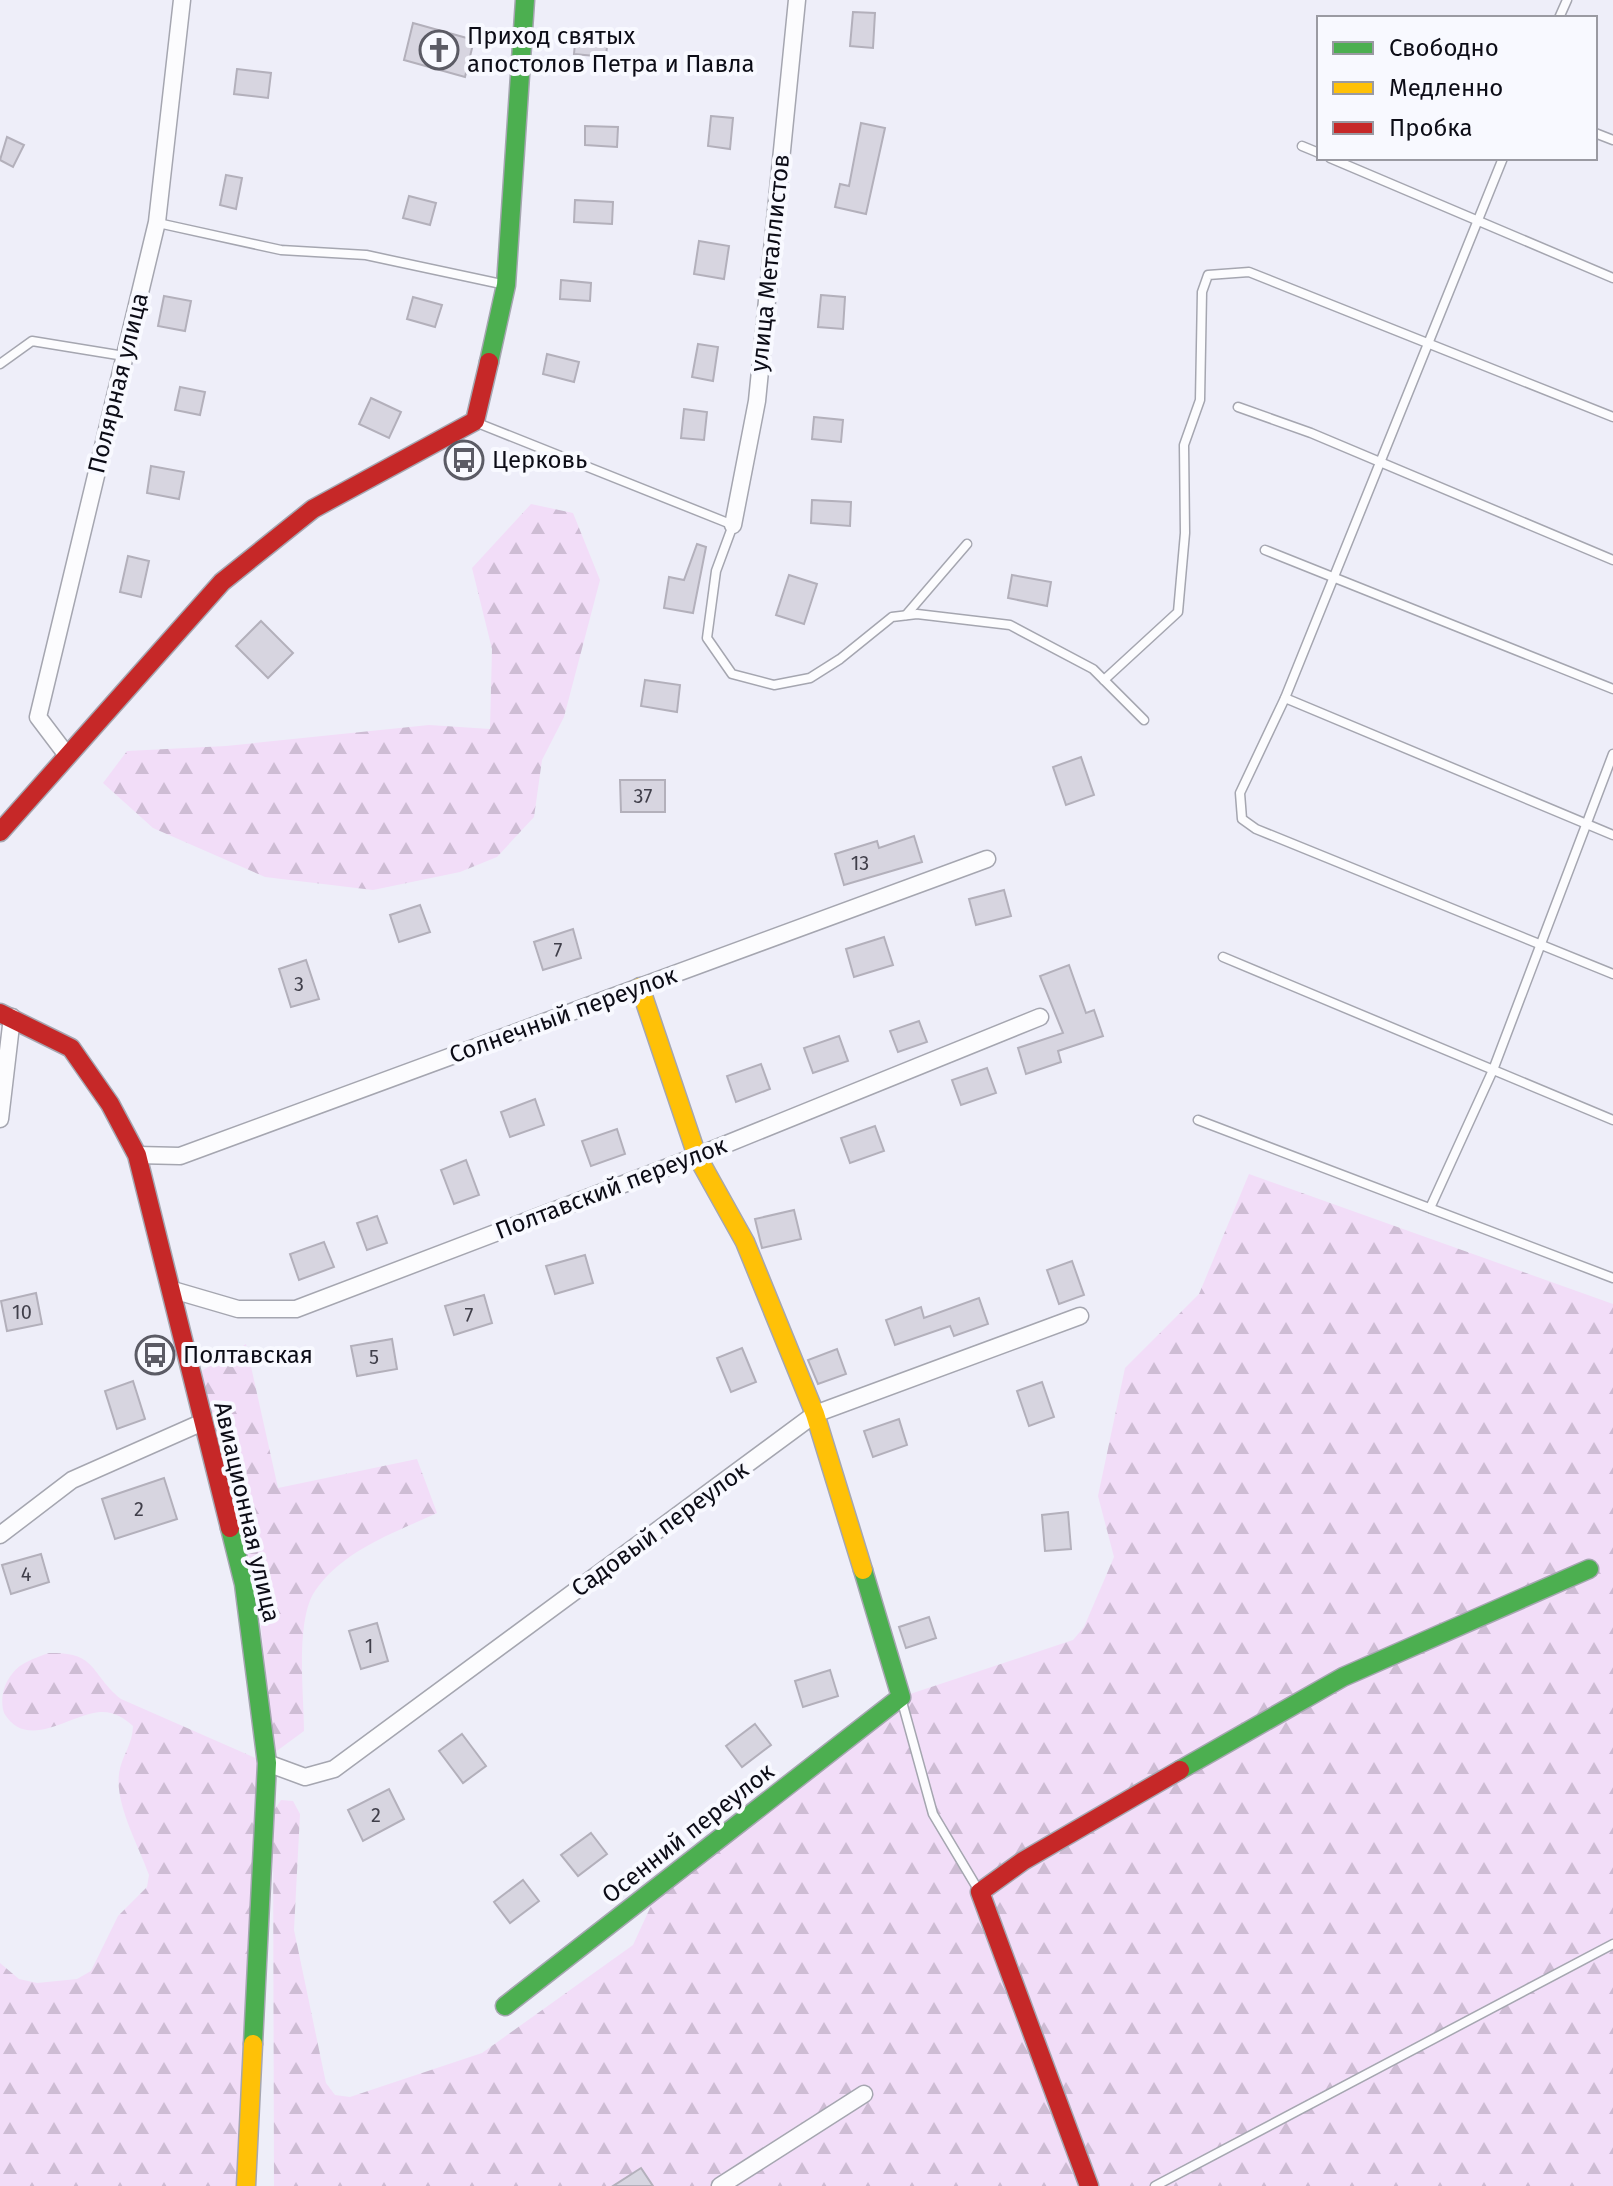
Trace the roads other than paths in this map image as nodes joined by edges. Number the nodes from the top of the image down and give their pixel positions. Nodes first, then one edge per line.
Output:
1 (182, 0) edge
2 (525, 0) edge
3 (797, 0) edge
4 (1302, 146) dead end
5 (1317, 152) edge
6 (1335, 160) edge
7 (1502, 160) edge
8 (1477, 221) junction
9 (157, 222) junction
10 (1613, 278) edge
11 (506, 285) junction
12 (1428, 342) junction
13 (125, 356) junction
14 (0, 364) edge
15 (1238, 407) dead end
16 (1613, 417) edge
17 (475, 421) junction
18 (1380, 462) junction
19 (733, 525) junction
20 (967, 544) dead end
21 (1265, 550) dead end
22 (1613, 560) edge
23 (1333, 578) junction
24 (905, 615) junction
25 (1104, 680) junction
26 (1613, 689) edge
27 (1285, 698) junction
28 (1144, 720) dead end
29 (66, 754) junction
30 (1613, 754) edge
31 (1586, 824) junction
32 (0, 832) edge
33 (1613, 835) edge
34 (987, 859) dead end
35 (1540, 946) junction
36 (1223, 957) dead end
37 (1613, 974) edge
38 (640, 987) junction
39 (6, 1015) edge
40 (1040, 1017) dead end
41 (1493, 1070) junction
42 (0, 1119) edge
43 (1198, 1120) dead end
44 (1613, 1120) edge
45 (137, 1155) junction
46 (697, 1156) junction
47 (1430, 1208) junction
48 (1613, 1278) edge
49 (173, 1290) junction
50 (1080, 1316) dead end
51 (815, 1414) junction
52 (203, 1422) junction
53 (0, 1535) edge
54 (1589, 1569) dead end
55 (901, 1697) junction
56 (267, 1763) junction
57 (980, 1892) junction
58 (1613, 1944) edge
59 (505, 2006) dead end
60 (864, 2094) dead end
61 (246, 2186) edge
62 (720, 2186) edge
63 (1089, 2186) edge
64 (1155, 2186) edge

1 - 9 street, Полярная улица
2 - 11 street
3 - 19 street, улица Металлистов
4 - 5 lane
6 - 8 lane
7 - 8 lane
8 - 10 lane
8 - 12 lane
9 - 11 lane
9 - 13 street, Полярная улица
11 - 17 street
12 - 16 lane
12 - 18 lane
12 - 25 lane
13 - 14 lane
13 - 29 street, Полярная улица
15 - 18 lane
17 - 19 lane
17 - 29 street
18 - 22 lane
18 - 23 lane
19 - 24 lane
20 - 24 lane
21 - 23 lane
23 - 26 lane
23 - 27 lane
24 - 25 lane
25 - 28 lane
27 - 31 lane
27 - 35 lane
29 - 32 street
30 - 31 lane
31 - 33 lane
31 - 35 lane
34 - 38 street, Солнечный переулок
35 - 37 lane
35 - 41 lane
36 - 41 lane
38 - 45 street, Солнечный переулок
38 - 46 street
39 - 42 street
39 - 45 street, Авиационная улица
40 - 46 street, Полтавский переулок
41 - 44 lane
41 - 47 lane
43 - 47 lane
45 - 49 street, Авиационная улица
46 - 49 street, Полтавский переулок
46 - 51 street
47 - 48 lane
49 - 52 street, Авиационная улица
50 - 51 street, Садовый переулок
51 - 55 street
51 - 56 street, Садовый переулок
52 - 53 street
52 - 56 street, Авиационная улица
54 - 57 street
55 - 57 lane
55 - 59 street, Осенний переулок
56 - 61 street, Авиационная улица
57 - 63 street
58 - 64 lane
60 - 62 street

